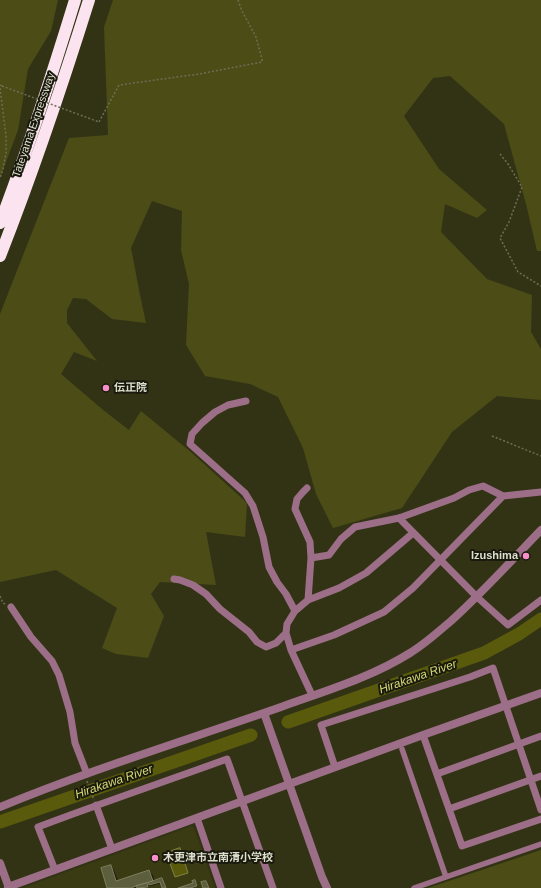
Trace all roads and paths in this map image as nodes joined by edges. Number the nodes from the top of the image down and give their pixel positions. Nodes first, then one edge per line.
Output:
1 (75, 0) edge
2 (89, 0) edge
3 (238, 0) edge
4 (1, 86) edge
5 (500, 154) dead end
6 (0, 178) edge
7 (0, 223) edge
8 (0, 256) edge
9 (541, 286) edge
10 (246, 401) dead end
11 (492, 436) dead end
12 (541, 456) edge
13 (307, 488) dead end
14 (541, 492) edge
15 (503, 496) junction
16 (399, 518) junction
17 (541, 530) edge
18 (413, 532) junction
19 (311, 558) junction
20 (440, 560) junction
21 (174, 579) dead end
22 (0, 596) edge
23 (477, 597) junction
24 (308, 600) junction
25 (541, 600) edge
26 (11, 607) joint
27 (295, 611) junction
28 (286, 633) junction
29 (292, 650) junction
30 (541, 693) edge
31 (312, 696) junction
32 (506, 705) junction
33 (264, 713) junction
34 (423, 735) junction
35 (541, 736) edge
36 (519, 744) junction
37 (402, 749) dead end
38 (335, 767) junction
39 (437, 774) junction
40 (541, 776) edge
41 (87, 778) junction
42 (531, 780) junction
43 (289, 784) junction
44 (242, 801) junction
45 (95, 803) junction
46 (0, 807) edge
47 (449, 809) junction
48 (541, 810) edge
49 (197, 818) junction
50 (541, 819) edge
51 (541, 844) edge
52 (112, 849) junction
53 (0, 863) edge
54 (55, 870) junction
55 (446, 877) junction
56 (8, 887) edge
57 (221, 888) edge
58 (273, 888) edge
59 (327, 888) edge
60 (414, 888) edge

1 - 7 highway, Tateyama Expressway
2 - 8 highway, Tateyama Expressway
3 - 4 path, bridge
4 - 6 path
5 - 9 path
10 - 27 street
11 - 12 path
13 - 19 street
14 - 15 street
15 - 16 street
15 - 20 street
16 - 18 street
16 - 19 street
17 - 23 street
18 - 20 street
18 - 24 street
19 - 24 street
20 - 23 street
20 - 29 street
21 - 28 street
22 - 26 path
23 - 25 street
23 - 31 street
24 - 27 street
26 - 41 street
27 - 28 street
28 - 29 street
29 - 31 street
30 - 32 street
31 - 33 street
32 - 34 street
32 - 36 street
32 - 38 street
33 - 41 street
33 - 43 street
34 - 38 street
34 - 39 street
35 - 36 street
36 - 39 street
36 - 42 street
37 - 55 street
38 - 43 street
39 - 47 street
40 - 42 street
41 - 45 path
41 - 46 street
42 - 47 street
42 - 48 street
43 - 44 street
43 - 59 street
44 - 45 street
44 - 49 street
44 - 58 street
45 - 52 street
45 - 54 street
47 - 50 street
49 - 52 street
49 - 57 street
51 - 55 street
52 - 54 street
53 - 56 street
54 - 56 street
55 - 60 street

